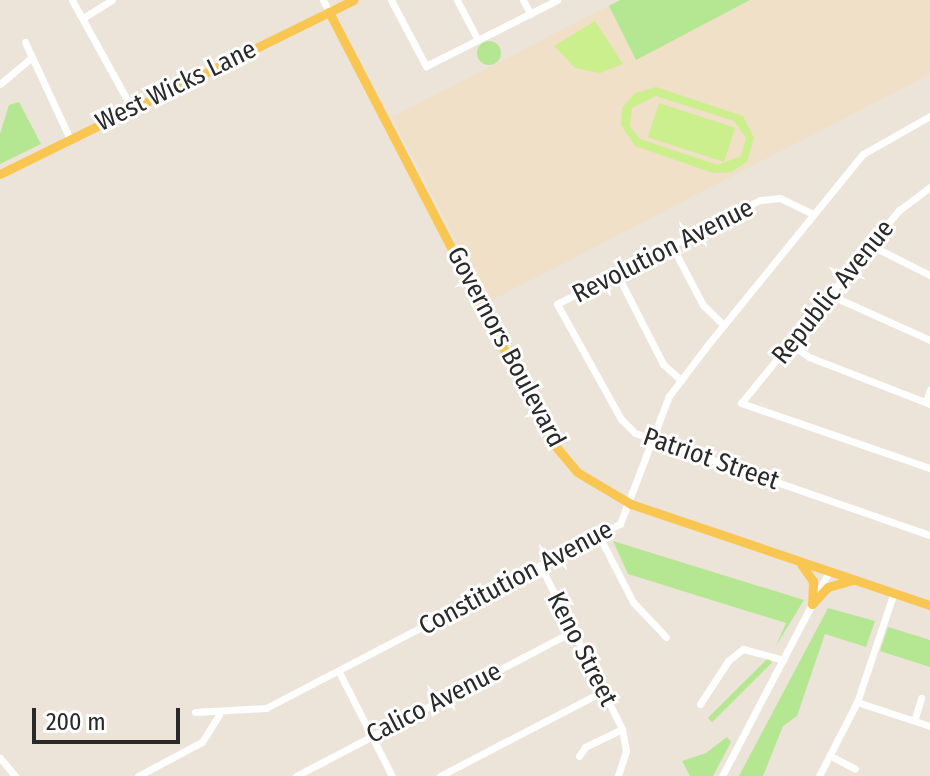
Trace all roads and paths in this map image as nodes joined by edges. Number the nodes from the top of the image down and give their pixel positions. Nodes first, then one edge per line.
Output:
1 (72, 0) edge
2 (112, 0) edge
3 (323, 0) edge
4 (353, 0) edge
5 (391, 0) edge
6 (457, 0) edge
7 (523, 0) edge
8 (557, 0) edge
9 (329, 12) junction
10 (530, 14) junction
11 (83, 18) junction
12 (478, 40) junction
13 (25, 42) dead end
14 (30, 59) junction
15 (0, 84) edge
16 (131, 107) junction
17 (930, 116) edge
18 (70, 139) junction
19 (0, 174) edge
20 (930, 187) edge
21 (813, 214) junction
22 (870, 245) junction
23 (672, 246) junction
24 (617, 274) junction
25 (930, 275) edge
26 (830, 295) junction
27 (557, 304) joint
28 (724, 325) junction
29 (930, 340) edge
30 (791, 344) junction
31 (681, 380) junction
32 (930, 390) edge
33 (928, 403) edge
34 (654, 439) junction
35 (930, 468) edge
36 (631, 504) junction
37 (930, 535) edge
38 (600, 538) junction
39 (798, 560) junction
40 (542, 569) junction
41 (829, 571) junction
42 (855, 579) junction
43 (894, 592) junction
44 (812, 604) junction
45 (930, 605) edge
46 (573, 631) junction
47 (666, 637) dead end
48 (784, 660) junction
49 (339, 672) junction
50 (603, 691) junction
51 (921, 698) dead end
52 (857, 702) junction
53 (700, 704) dead end
54 (195, 712) dead end
55 (219, 715) junction
56 (915, 718) junction
57 (930, 726) edge
58 (622, 729) junction
59 (372, 735) junction
60 (579, 756) dead end
61 (831, 756) junction
62 (0, 758) edge
63 (855, 769) dead end
64 (15, 776) edge
65 (138, 776) edge
66 (296, 776) edge
67 (392, 776) edge
68 (440, 776) edge
69 (618, 776) edge
70 (722, 776) edge
71 (819, 776) edge

1 - 11 street
2 - 11 street
3 - 9 street
4 - 9 main road, West Wicks Lane
5 - 12 street
6 - 12 street
7 - 10 street
8 - 10 street
9 - 16 main road, West Wicks Lane
9 - 36 main road, Governors Boulevard
10 - 12 street
11 - 16 street
13 - 14 street
14 - 15 street
14 - 18 street
16 - 18 main road, West Wicks Lane
17 - 21 street, Constitution Avenue
18 - 19 main road, West Wicks Lane
20 - 22 street, Republic Avenue
21 - 23 street, Revolution Avenue
21 - 28 street, Constitution Avenue
22 - 25 street
22 - 26 street, Republic Avenue
23 - 24 street, Revolution Avenue
23 - 28 street
24 - 27 street, Revolution Avenue
24 - 31 street
26 - 29 street
26 - 30 street, Republic Avenue
27 - 34 street, Patriot Street
28 - 31 street, Constitution Avenue
30 - 33 street
30 - 35 street, Republic Avenue
31 - 34 street, Constitution Avenue
32 - 33 street
34 - 36 street, Constitution Avenue
34 - 37 street, Patriot Street
36 - 38 street, Constitution Avenue
36 - 39 main road, Governors Boulevard
38 - 40 street, Constitution Avenue
38 - 47 street
39 - 41 main road, Governors Boulevard
39 - 44 main road
40 - 46 street, Keno Street
40 - 49 street, Constitution Avenue
41 - 42 main road, Governors Boulevard
41 - 44 street
42 - 43 main road, Governors Boulevard
42 - 44 main road
43 - 45 main road, Governors Boulevard
43 - 52 street
44 - 48 street
46 - 50 street, Keno Street
46 - 59 street, Calico Avenue
48 - 53 street
48 - 70 street
49 - 55 street, Constitution Avenue
49 - 59 street
50 - 58 street, Keno Street
50 - 68 street
51 - 56 street
52 - 56 street
52 - 61 street
54 - 55 street, Constitution Avenue
55 - 65 street
56 - 57 street
58 - 60 street
58 - 69 street
59 - 66 street, Calico Avenue
59 - 67 street
61 - 63 street
61 - 71 street
62 - 64 street

